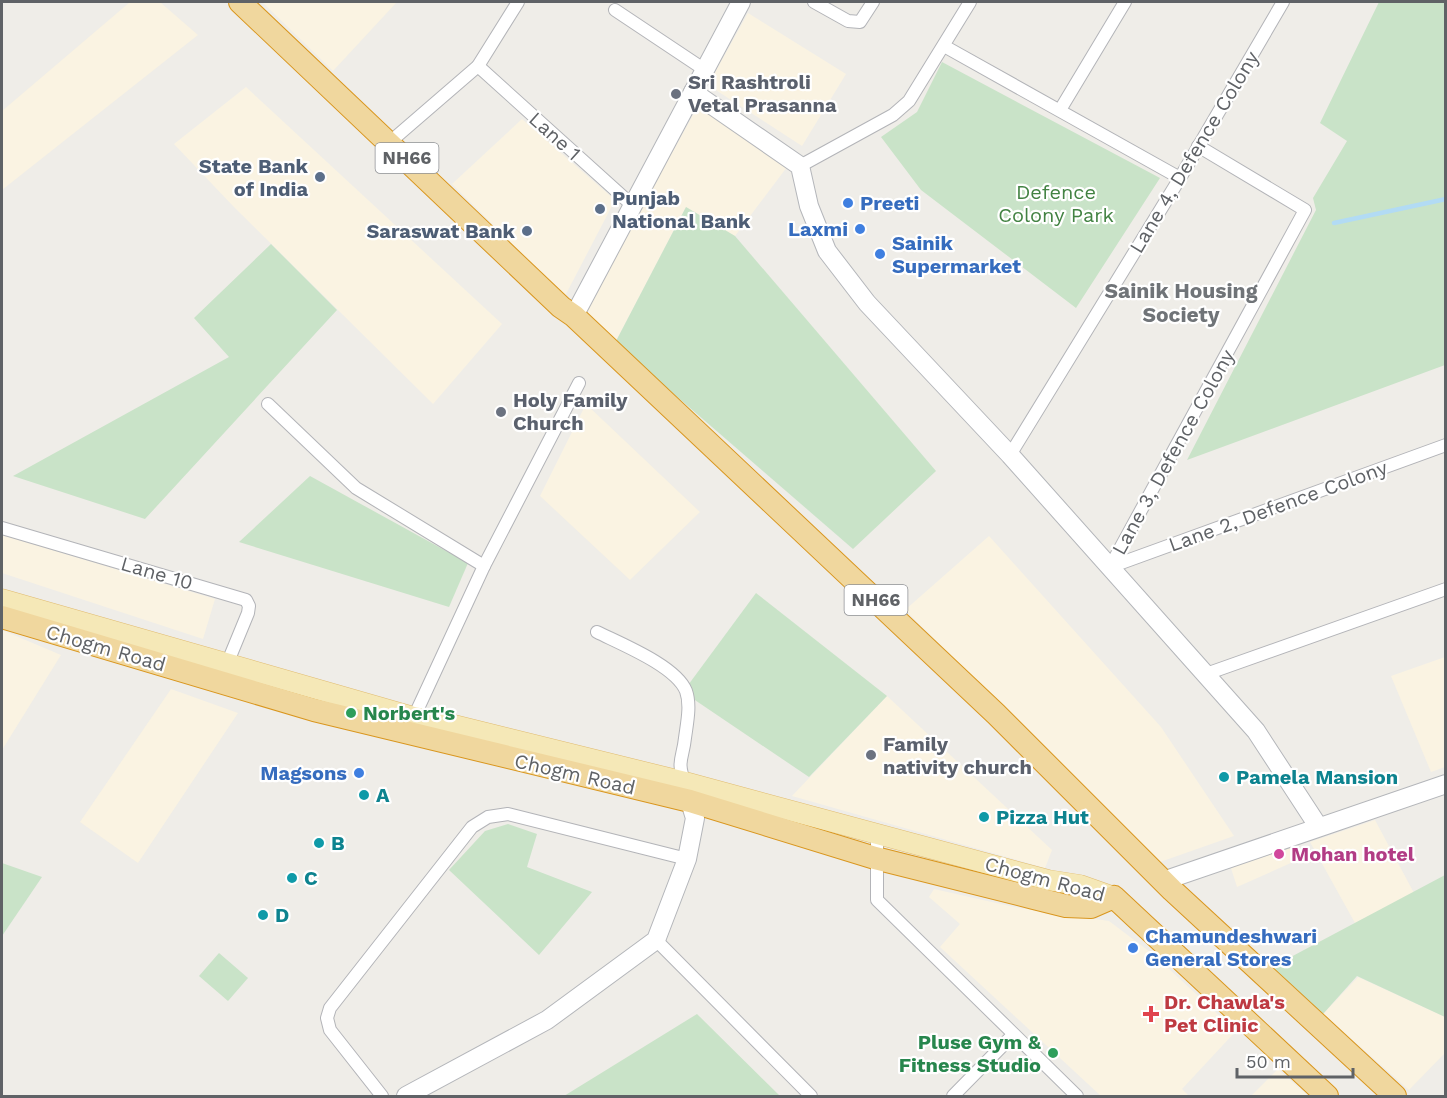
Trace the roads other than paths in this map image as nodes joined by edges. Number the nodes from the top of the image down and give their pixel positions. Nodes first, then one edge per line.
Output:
1 (240, 2) edge
2 (518, 2) edge
3 (741, 2) edge
4 (814, 2) edge
5 (873, 2) edge
6 (970, 2) edge
7 (1125, 2) edge
8 (1282, 2) edge
9 (615, 10) dead end
10 (944, 46) junction
11 (478, 66) junction
12 (705, 70) junction
13 (693, 92) junction
14 (1060, 110) junction
15 (390, 142) junction
16 (1198, 146) junction
17 (800, 166) junction
18 (1180, 178) junction
19 (633, 206) junction
20 (574, 316) junction
21 (579, 383) dead end
22 (268, 404) dead end
23 (1446, 445) edge
24 (1010, 455) junction
25 (2, 528) edge
26 (484, 566) junction
27 (1110, 567) junction
28 (1446, 589) edge
29 (2, 599) edge
30 (2, 617) edge
31 (597, 632) dead end
32 (227, 664) junction
33 (1206, 674) junction
34 (414, 717) junction
35 (1446, 784) edge
36 (687, 792) junction
37 (1318, 826) junction
38 (878, 835) junction
39 (875, 858) junction
40 (687, 859) junction
41 (1163, 881) junction
42 (1114, 897) junction
43 (656, 940) junction
44 (1012, 1036) junction
45 (382, 1096) edge
46 (406, 1096) edge
47 (811, 1096) edge
48 (953, 1096) edge
49 (1077, 1096) edge
50 (1327, 1096) edge
51 (1395, 1096) edge

1 - 15 highway, NH66
2 - 11 street
3 - 12 street
4 - 5 street
6 - 10 street
7 - 14 street
8 - 16 street, Lane 4, Defence Colony
9 - 12 street
10 - 14 street
10 - 17 street
11 - 15 street
11 - 19 street, Lane 1
12 - 13 street
13 - 17 street
13 - 19 street
14 - 18 street
15 - 20 highway, NH66
16 - 18 street, Lane 4, Defence Colony
16 - 27 street, Lane 3, Defence Colony
17 - 24 street
18 - 24 street, Lane 4, Defence Colony
19 - 20 street
20 - 41 highway, NH66
21 - 26 street
22 - 26 street
23 - 27 street, Lane 2, Defence Colony
24 - 27 street
25 - 32 street, Lane 10
26 - 34 street
27 - 33 street
28 - 33 street
29 - 32 main road, Chogm Road
30 - 36 highway, Chogm Road
31 - 36 street
32 - 34 main road, Chogm Road
33 - 37 street
34 - 36 main road, Chogm Road
35 - 37 street
36 - 38 main road, Chogm Road
36 - 39 highway, Chogm Road
36 - 40 street
37 - 41 street
38 - 39 street
38 - 42 main road, Chogm Road
39 - 42 highway, Chogm Road
39 - 44 street
40 - 43 street
40 - 45 street
41 - 51 highway, NH66
42 - 50 highway
43 - 46 street
43 - 47 street
44 - 48 street
44 - 49 street

